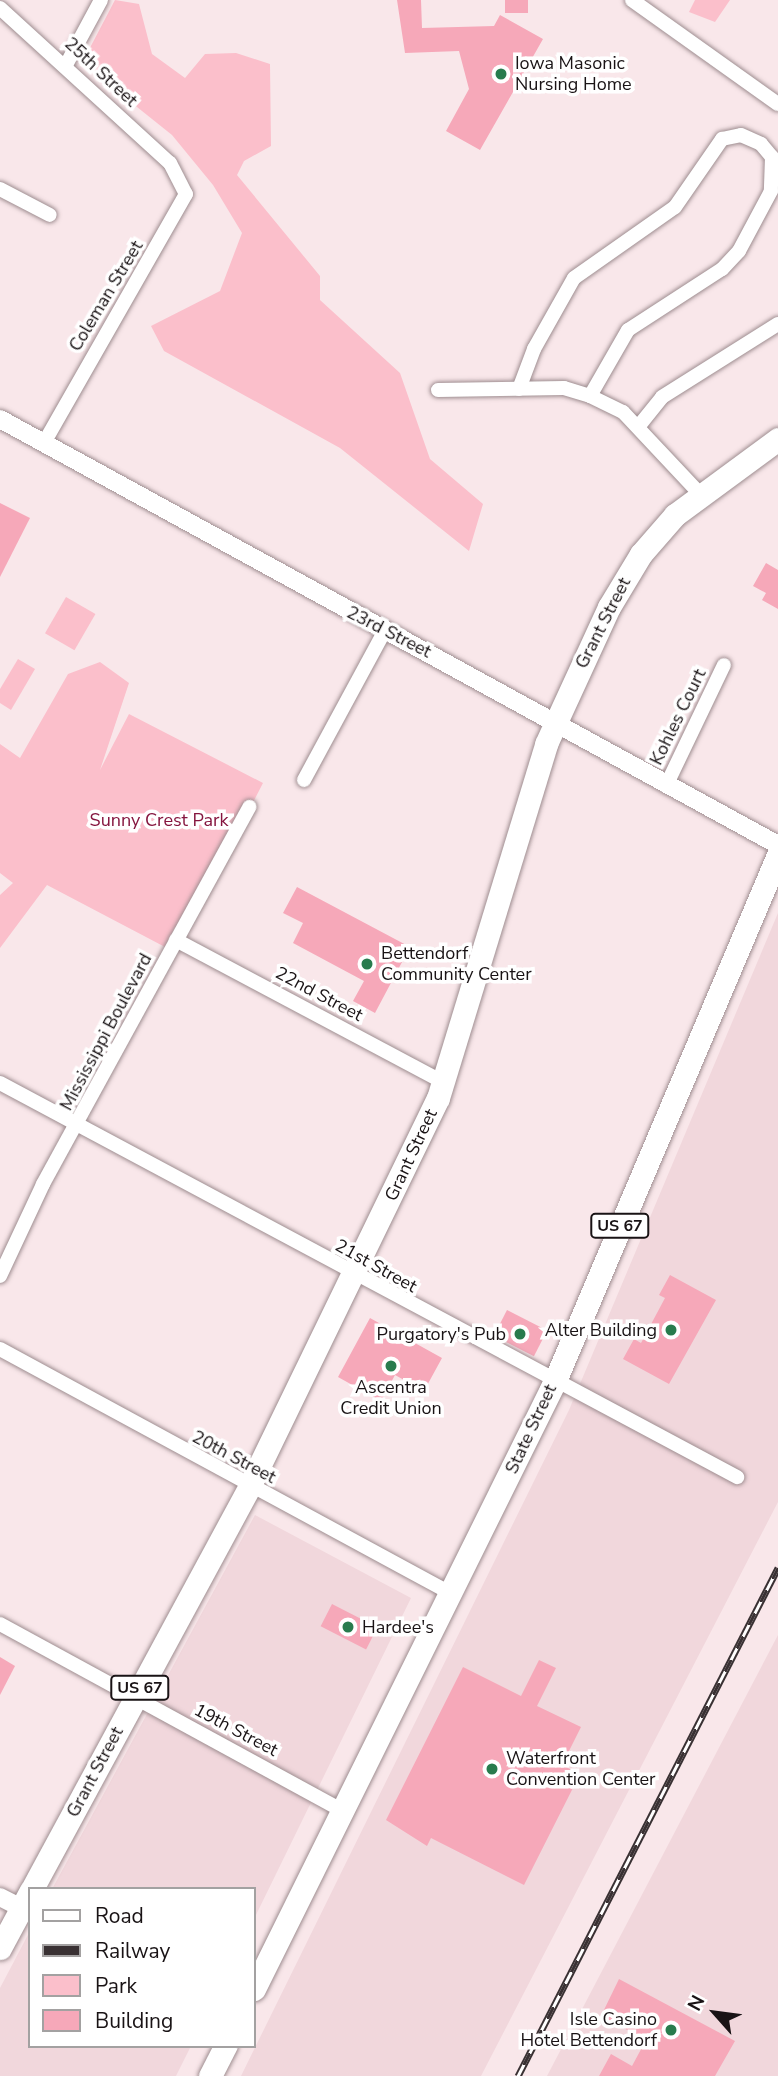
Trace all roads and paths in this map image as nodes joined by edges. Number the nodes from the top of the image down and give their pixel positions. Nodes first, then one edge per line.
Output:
1 (101, 0) edge
2 (632, 0) edge
3 (0, 8) edge
4 (66, 65) junction
5 (778, 104) edge
6 (174, 168) joint
7 (0, 189) edge
8 (50, 215) dead end
9 (778, 324) edge
10 (519, 389) junction
11 (438, 390) dead end
12 (590, 396) junction
13 (0, 419) edge
14 (638, 427) junction
15 (778, 439) edge
16 (44, 443) junction
17 (699, 493) junction
18 (385, 630) junction
19 (724, 664) dead end
20 (553, 725) junction
21 (304, 780) dead end
22 (666, 786) junction
23 (249, 807) dead end
24 (778, 845) edge
25 (778, 855) edge
26 (176, 940) junction
27 (443, 1082) junction
28 (0, 1083) edge
29 (79, 1125) junction
30 (0, 1276) edge
31 (355, 1276) junction
32 (0, 1349) edge
33 (554, 1383) junction
34 (737, 1477) dead end
35 (249, 1487) junction
36 (452, 1594) junction
37 (0, 1624) edge
38 (135, 1697) junction
39 (343, 1811) junction
40 (35, 1887) edge
41 (0, 1896) edge
42 (28, 1900) edge
43 (0, 1948) edge
44 (256, 1985) edge
45 (224, 2048) edge
46 (210, 2076) edge

1 - 4 street
2 - 5 street
3 - 4 street, 25th Street
4 - 6 street, 25th Street
6 - 16 street, Coleman Street
7 - 8 street
9 - 14 street
10 - 11 street
10 - 12 street
10 - 12 street
12 - 14 street
13 - 16 street, 23rd Street
14 - 17 street
15 - 17 main road, Grant Street / US 67
16 - 18 street, 23rd Street
17 - 20 main road, Grant Street / US 67
18 - 20 street, 23rd Street
18 - 21 street
19 - 22 street, Kohles Court
20 - 22 street, 23rd Street
20 - 27 main road, Grant Street / US 67
22 - 24 street, 23rd Street
23 - 26 street, Mississippi Boulevard
25 - 33 main road, State Street / US 67
26 - 27 street, 22nd Street
26 - 29 street, Mississippi Boulevard
27 - 31 main road, Grant Street / US 67
28 - 29 street, 21st Street
29 - 30 street, Mississippi Boulevard
29 - 31 street, 21st Street
31 - 33 street, 21st Street
31 - 35 main road, Grant Street / US 67
32 - 35 street, 20th Street
33 - 34 street, 21st Street
33 - 36 main road, State Street / US 67
35 - 36 street, 20th Street
35 - 38 main road, Grant Street / US 67
36 - 39 main road, State Street / US 67
37 - 38 street, 19th Street
38 - 39 street, 19th Street
38 - 40 main road, Grant Street / US 67
39 - 44 main road, State Street / US 67
41 - 42 street
42 - 43 main road, Grant Street / US 67
45 - 46 main road

